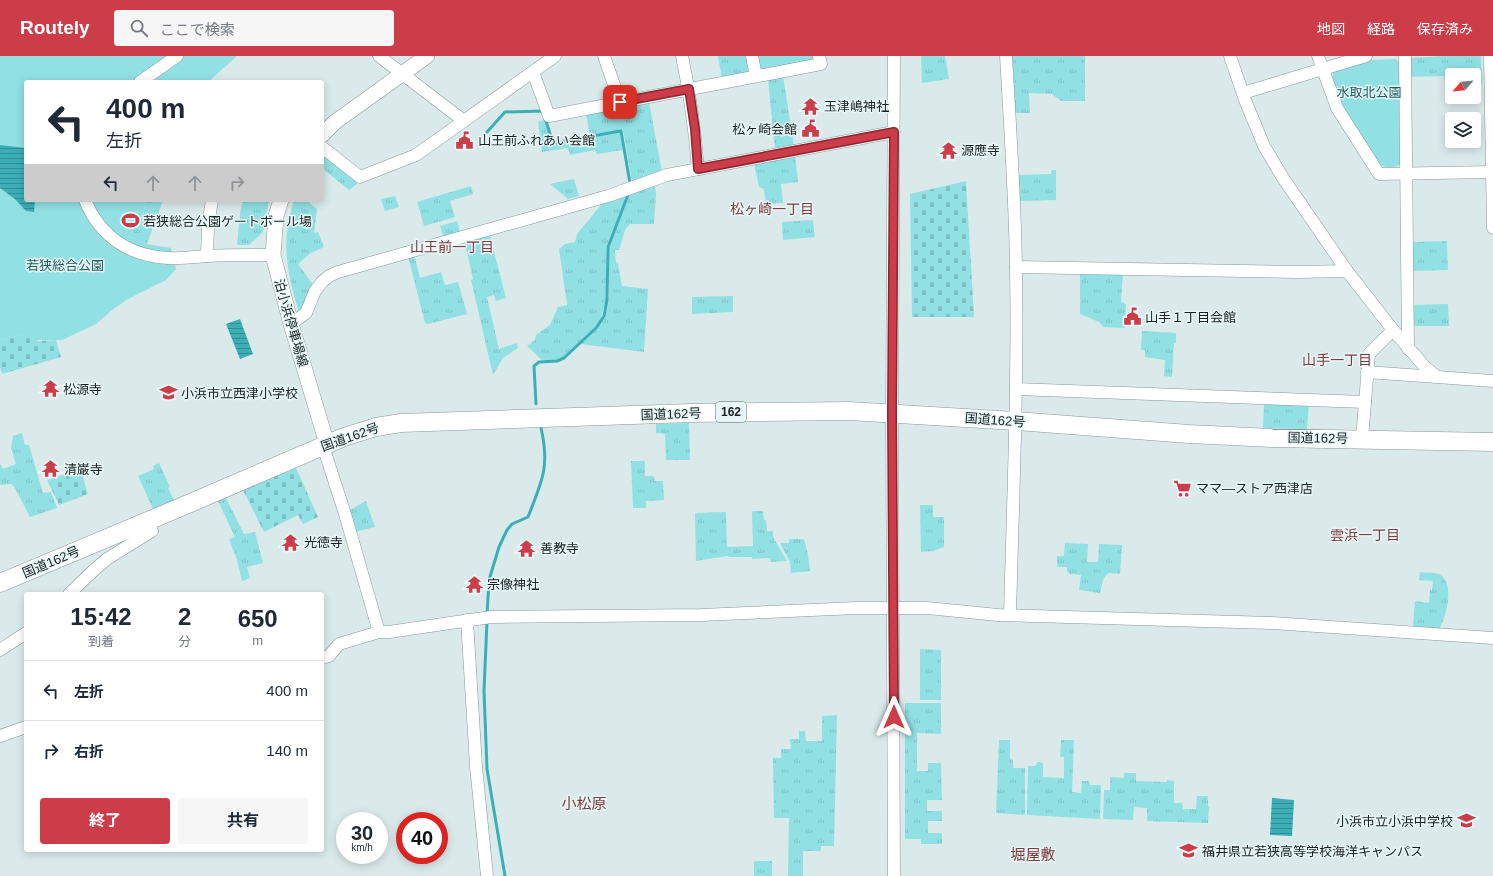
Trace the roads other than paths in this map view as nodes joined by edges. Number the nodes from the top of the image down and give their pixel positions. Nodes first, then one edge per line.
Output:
1 (177, 56) edge
2 (379, 56) edge
3 (427, 56) edge
4 (555, 56) edge
5 (604, 56) edge
6 (682, 56) edge
7 (752, 56) edge
8 (819, 56) edge
9 (894, 56) edge
10 (1006, 56) edge
11 (1230, 56) edge
12 (1318, 56) edge
13 (1366, 56) edge
14 (1405, 56) edge
15 (1490, 56) edge
16 (1323, 68) junction
17 (533, 72) junction
18 (403, 74) junction
19 (756, 76) junction
20 (143, 80) edge
21 (689, 89) junction
22 (1243, 93) junction
23 (620, 102) junction
24 (464, 121) junction
25 (894, 132) junction
26 (324, 133) edge
27 (324, 149) edge
28 (698, 169) junction
29 (1492, 172) edge
30 (1406, 174) junction
31 (86, 202) edge
32 (212, 202) edge
33 (280, 202) edge
34 (1493, 228) edge
35 (273, 255) junction
36 (207, 256) junction
37 (1016, 267) junction
38 (1347, 271) junction
39 (291, 324) junction
40 (1393, 330) junction
41 (1408, 349) junction
42 (1367, 372) junction
43 (1436, 376) junction
44 (1493, 381) edge
45 (1016, 388) junction
46 (1366, 402) junction
47 (892, 413) junction
48 (1015, 421) junction
49 (1362, 439) junction
50 (1493, 442) edge
51 (325, 445) junction
52 (148, 521) junction
53 (0, 583) edge
54 (71, 592) edge
55 (893, 608) junction
56 (1010, 615) junction
57 (467, 620) junction
58 (379, 632) junction
59 (24, 634) edge
60 (1493, 638) edge
61 (0, 650) edge
62 (324, 657) edge
63 (24, 728) edge
64 (0, 736) edge
65 (487, 876) edge
66 (894, 876) edge

1 - 20 street
2 - 18 street
3 - 18 main road
4 - 17 street
5 - 23 street
6 - 21 street
7 - 19 street
8 - 19 street
9 - 25 street
10 - 37 street
11 - 22 street
12 - 16 street
13 - 16 street
14 - 30 street
15 - 29 street
16 - 22 street
16 - 30 street
17 - 23 street
17 - 24 street
18 - 24 street
18 - 26 main road
19 - 21 street
21 - 23 street
21 - 28 street
22 - 38 street
24 - 27 street
25 - 28 street
25 - 47 street
28 - 39 street
29 - 30 street
29 - 34 street
30 - 41 street
31 - 36 street
32 - 36 street
33 - 35 main road, 泊小浜停車場線
35 - 36 street
35 - 39 main road, 泊小浜停車場線
37 - 38 street
37 - 45 street
38 - 40 street
39 - 51 main road, 泊小浜停車場線
40 - 41 street
40 - 42 street
41 - 43 street
42 - 43 street
42 - 46 street
43 - 44 street
45 - 46 street
45 - 48 street
46 - 49 street
47 - 48 highway, 国道162号 / 162
47 - 51 highway, 国道162号 / 162
47 - 55 street
48 - 49 highway, 国道162号 / 162
48 - 56 street
49 - 50 highway, 国道162号 / 162
51 - 52 highway, 国道162号 / 162
51 - 58 street
52 - 53 highway, 国道162号 / 162
52 - 54 street
55 - 56 street
55 - 57 street
55 - 66 street
56 - 60 street
57 - 58 street
57 - 65 street
58 - 62 street
59 - 61 street
63 - 64 street

